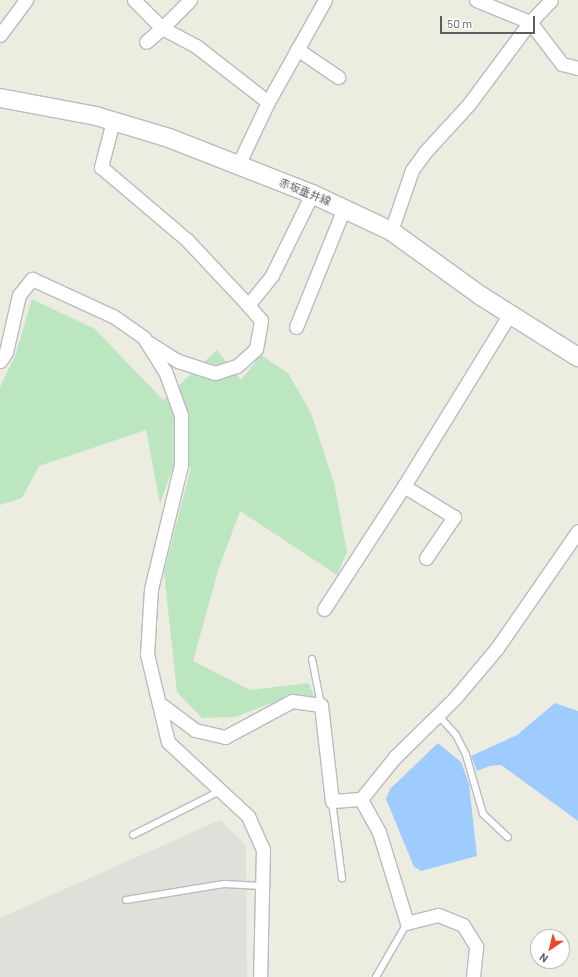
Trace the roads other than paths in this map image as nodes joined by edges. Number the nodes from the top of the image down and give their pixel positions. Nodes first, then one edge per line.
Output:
1 (26, 0) edge
2 (134, 0) edge
3 (190, 0) edge
4 (325, 0) edge
5 (476, 0) edge
6 (551, 0) edge
7 (511, 6) edge
8 (530, 22) junction
9 (162, 28) junction
10 (0, 35) edge
11 (146, 42) dead end
12 (297, 49) junction
13 (578, 68) edge
14 (338, 77) dead end
15 (0, 98) edge
16 (268, 102) junction
17 (113, 121) junction
18 (238, 165) junction
19 (312, 194) junction
20 (344, 208) junction
21 (391, 232) junction
22 (248, 305) junction
23 (510, 314) junction
24 (296, 327) dead end
25 (146, 341) junction
26 (578, 357) edge
27 (0, 361) edge
28 (404, 486) junction
29 (578, 532) edge
30 (426, 558) dead end
31 (324, 609) dead end
32 (312, 659) dead end
33 (159, 703) junction
34 (321, 705) junction
35 (438, 715) junction
36 (220, 791) junction
37 (361, 799) junction
38 (332, 800) junction
39 (133, 835) dead end
40 (508, 837) dead end
41 (342, 878) dead end
42 (262, 886) junction
43 (126, 900) dead end
44 (407, 923) junction
45 (260, 977) edge
46 (376, 977) edge
47 (473, 977) edge

1 - 10 street
2 - 9 street
3 - 9 street
4 - 12 street
5 - 7 street
6 - 8 street
7 - 8 street
8 - 13 street
8 - 21 street
9 - 11 street
9 - 16 street
12 - 14 street
12 - 16 street
15 - 17 main road, 赤坂垂井線
16 - 18 street
17 - 18 main road, 赤坂垂井線
17 - 22 street
18 - 19 main road, 赤坂垂井線
19 - 20 main road, 赤坂垂井線
19 - 22 street
20 - 21 main road, 赤坂垂井線
20 - 24 street
21 - 23 main road, 赤坂垂井線
22 - 25 street
23 - 26 main road, 赤坂垂井線
23 - 28 street
25 - 27 street
25 - 33 street
28 - 30 street
28 - 31 street
29 - 35 street
32 - 34 lane
33 - 34 street
33 - 36 street
34 - 38 street
35 - 37 street
35 - 40 lane
36 - 39 lane
36 - 42 street
37 - 38 street
37 - 44 street
38 - 41 lane
42 - 43 lane
42 - 45 street
44 - 46 lane
44 - 47 street

